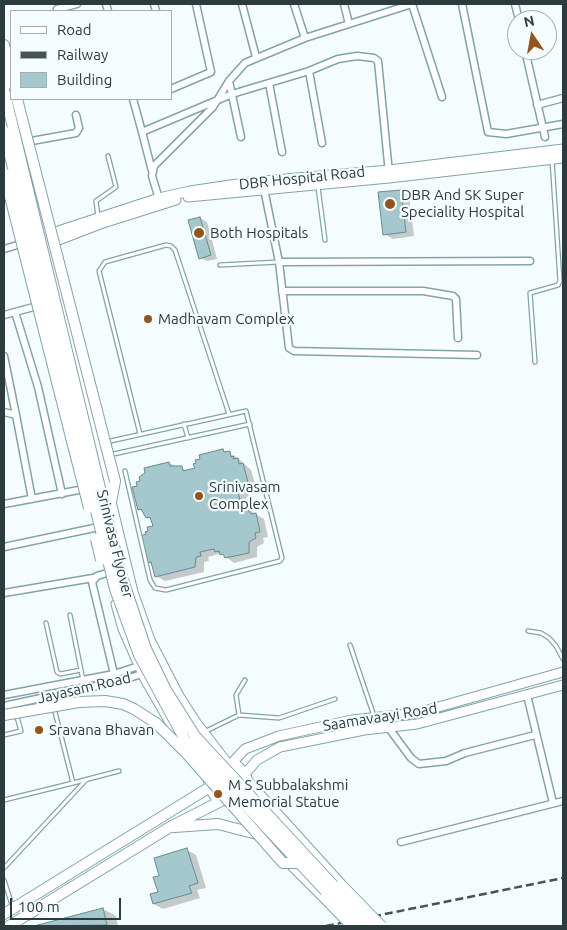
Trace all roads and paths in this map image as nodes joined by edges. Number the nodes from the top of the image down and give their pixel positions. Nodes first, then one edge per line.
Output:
1 (77, 4) edge
2 (196, 4) edge
3 (242, 4) edge
4 (294, 4) edge
5 (344, 4) edge
6 (391, 4) edge
7 (412, 4) edge
8 (462, 4) edge
9 (56, 8) edge
10 (392, 11) junction
11 (349, 24) junction
12 (305, 38) junction
13 (4, 45) edge
14 (256, 57) junction
15 (4, 58) edge
16 (527, 60) edge
17 (10, 70) edge
18 (309, 71) junction
19 (229, 81) junction
20 (269, 83) junction
21 (10, 87) edge
22 (172, 89) edge
23 (4, 90) edge
24 (232, 94) junction
25 (442, 96) dead end
26 (563, 98) edge
27 (219, 99) junction
28 (13, 100) edge
29 (18, 100) edge
30 (133, 100) edge
31 (537, 104) junction
32 (76, 115) dead end
33 (563, 124) edge
34 (542, 127) junction
35 (4, 131) edge
36 (142, 132) junction
37 (241, 137) dead end
38 (545, 137) dead end
39 (4, 139) edge
40 (24, 139) junction
41 (322, 143) dead end
42 (4, 146) edge
43 (563, 149) edge
44 (4, 151) edge
45 (282, 152) dead end
46 (108, 156) dead end
47 (563, 158) edge
48 (552, 159) junction
49 (152, 171) junction
50 (4, 173) edge
51 (389, 174) junction
52 (318, 184) junction
53 (264, 189) junction
54 (160, 201) junction
55 (98, 218) junction
56 (46, 235) junction
57 (324, 240) dead end
58 (27, 242) junction
59 (48, 244) junction
60 (4, 250) edge
61 (530, 261) dead end
62 (279, 262) junction
63 (220, 265) dead end
64 (282, 291) junction
65 (44, 305) junction
66 (14, 312) junction
67 (4, 315) edge
68 (458, 338) dead end
69 (478, 355) dead end
70 (4, 356) edge
71 (535, 362) dead end
72 (4, 412) edge
73 (230, 414) junction
74 (16, 415) junction
75 (184, 424) junction
76 (250, 424) junction
77 (140, 434) junction
78 (188, 438) junction
79 (97, 444) junction
80 (100, 457) junction
81 (125, 471) dead end
82 (84, 489) junction
83 (62, 494) junction
84 (32, 499) junction
85 (111, 502) junction
86 (4, 504) edge
87 (94, 528) junction
88 (4, 546) edge
89 (104, 567) junction
90 (93, 578) junction
91 (4, 593) edge
92 (70, 616) dead end
93 (46, 623) dead end
94 (528, 631) dead end
95 (350, 645) dead end
96 (563, 659) edge
97 (160, 660) junction
98 (81, 670) junction
99 (141, 670) junction
100 (563, 672) edge
101 (114, 674) junction
102 (83, 680) junction
103 (245, 680) dead end
104 (563, 685) edge
105 (4, 694) edge
106 (527, 695) junction
107 (335, 699) dead end
108 (4, 706) edge
109 (4, 715) edge
110 (239, 715) junction
111 (375, 719) junction
112 (388, 727) junction
113 (204, 733) junction
114 (4, 735) edge
115 (535, 735) junction
116 (230, 764) junction
117 (119, 771) dead end
118 (246, 777) junction
119 (86, 780) junction
120 (73, 783) junction
121 (210, 784) junction
122 (4, 800) edge
123 (226, 801) junction
124 (563, 802) edge
125 (553, 803) junction
126 (170, 827) junction
127 (262, 835) junction
128 (401, 842) dead end
129 (297, 863) junction
130 (4, 868) edge
131 (4, 880) edge
132 (14, 908) junction
133 (4, 914) edge
134 (8, 926) edge
135 (351, 926) edge
136 (358, 926) edge
137 (371, 926) edge
138 (382, 926) edge

1 - 9 street
2 - 22 street
3 - 14 street
4 - 12 street
5 - 11 street
6 - 10 street
7 - 10 street
7 - 25 street
8 - 34 street
10 - 11 street
11 - 12 street
12 - 14 street
13 - 17 main road
14 - 19 street
15 - 21 street
16 - 31 street
18 - 20 street
18 - 41 street
18 - 51 street
19 - 24 street
19 - 27 street
20 - 24 street
20 - 45 street
23 - 137 main road, Srinivasa Flyover, bridge
24 - 27 street
24 - 37 street
26 - 31 street
27 - 36 street
27 - 49 street
28 - 40 street
29 - 85 main road, bridge
30 - 36 street
31 - 34 street
32 - 40 street
33 - 34 street
34 - 38 street
35 - 129 main road, Srinivasa Flyover, bridge
36 - 49 street
39 - 40 street
40 - 42 street
40 - 56 street
43 - 51 street, DBR Hospital Road
44 - 58 street
46 - 55 lane
47 - 48 street, DBR Hospital Road
48 - 51 street, DBR Hospital Road
48 - 71 lane
49 - 54 street
50 - 82 main road, bridge
51 - 52 street, DBR Hospital Road
51 - 54 street, DBR Hospital Road
52 - 53 street, DBR Hospital Road
52 - 57 lane
53 - 54 street, DBR Hospital Road
53 - 62 street
54 - 55 street, DBR Hospital Road
54 - 59 street, DBR Hospital Road
55 - 56 street, DBR Hospital Road
56 - 59 street
58 - 60 street
58 - 65 street
59 - 79 street
61 - 62 street
62 - 63 lane
62 - 64 street
64 - 68 street
64 - 69 street
65 - 66 street
65 - 89 street
66 - 67 street
66 - 83 street
70 - 74 street
72 - 74 street
73 - 75 lane
73 - 76 lane
73 - 77 lane
74 - 84 street
75 - 77 lane
75 - 78 lane
76 - 78 lane
76 - 81 lane
77 - 79 lane
78 - 80 lane
79 - 80 street
80 - 85 street
82 - 83 street
82 - 87 main road, bridge
83 - 84 street
84 - 86 street
85 - 97 street
87 - 88 street
87 - 89 main road, bridge
89 - 90 street
89 - 99 street
90 - 91 street
90 - 101 street
92 - 98 lane
93 - 98 lane
94 - 96 lane
95 - 111 lane
97 - 99 street, Jayasam Road
97 - 113 street
98 - 102 lane
99 - 101 street, Jayasam Road
99 - 108 street, Jayasam Road
99 - 121 street
100 - 111 street, Saamavaayi Road
101 - 102 street, Jayasam Road
102 - 105 street, Jayasam Road
103 - 110 lane
104 - 106 street, Saamavaayi Road
106 - 112 street, Saamavaayi Road
106 - 115 street
107 - 110 lane
109 - 129 main road, bridge
110 - 113 lane
111 - 116 street, Saamavaayi Road
112 - 115 street
112 - 118 street, Saamavaayi Road
113 - 116 street
114 - 120 lane
115 - 125 street
116 - 118 main road
116 - 121 main road
117 - 119 lane
118 - 123 main road
118 - 138 street, bridge
119 - 120 lane
119 - 130 lane
120 - 122 lane
121 - 123 main road
121 - 132 main road
123 - 126 main road
123 - 127 street
124 - 125 street
125 - 128 street
126 - 127 main road
126 - 134 main road
127 - 135 street, bridge
129 - 136 main road, Srinivasa Flyover, bridge
131 - 132 lane
132 - 133 main road

